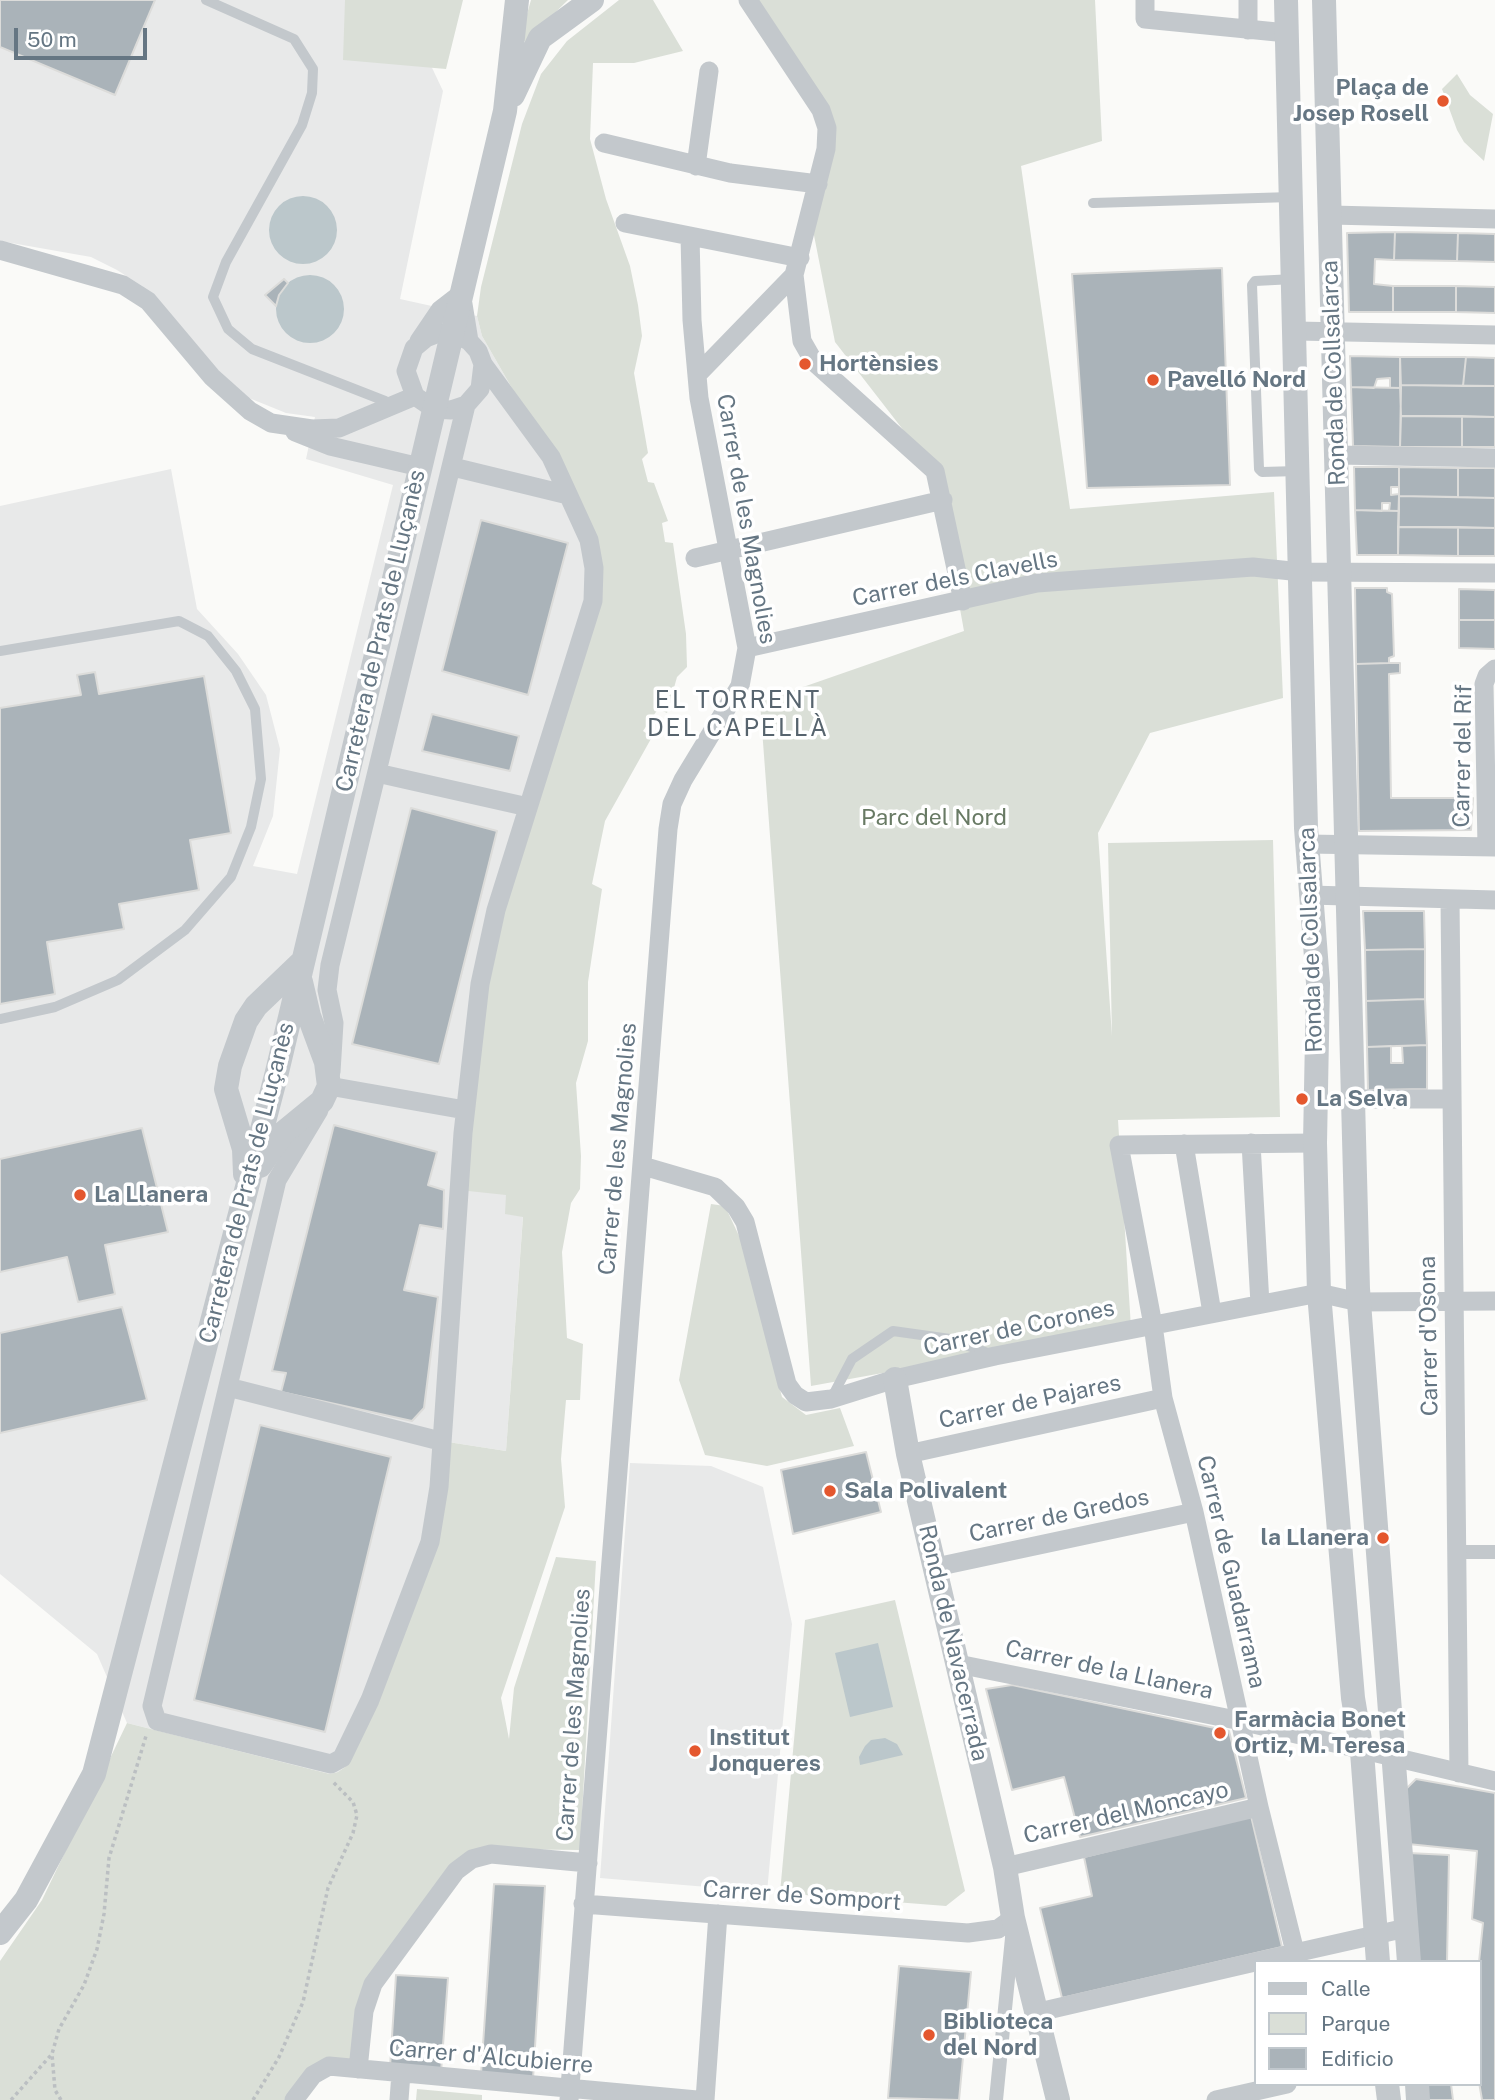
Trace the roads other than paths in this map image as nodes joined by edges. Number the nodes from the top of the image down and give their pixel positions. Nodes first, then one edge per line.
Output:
1 (206, 0) edge
2 (517, 0) edge
3 (592, 0) edge
4 (748, 0) edge
5 (1145, 0) edge
6 (1248, 0) edge
7 (1286, 0) edge
8 (1324, 0) edge
9 (1248, 30) junction
10 (1287, 33) junction
11 (709, 71) dead end
12 (505, 111) junction
13 (1328, 132) junction
14 (1290, 134) junction
15 (604, 143) dead end
16 (696, 166) junction
17 (818, 184) junction
18 (1292, 197) junction
19 (1093, 203) dead end
20 (1331, 215) junction
21 (1495, 219) edge
22 (625, 223) dead end
23 (690, 236) junction
24 (0, 250) edge
25 (797, 266) junction
26 (1294, 279) junction
27 (462, 293) junction
28 (1296, 331) junction
29 (1333, 332) junction
30 (1495, 335) edge
31 (460, 337) junction
32 (412, 351) junction
33 (483, 364) junction
34 (697, 375) junction
35 (385, 401) junction
36 (424, 402) junction
37 (466, 405) junction
38 (370, 417) junction
39 (271, 423) junction
40 (1337, 455) junction
41 (1495, 458) edge
42 (420, 467) junction
43 (453, 467) junction
44 (1298, 471) junction
45 (568, 495) junction
46 (943, 500) junction
47 (729, 552) junction
48 (695, 558) dead end
49 (1339, 570) junction
50 (1301, 572) junction
51 (1495, 573) edge
52 (963, 601) junction
53 (747, 648) junction
54 (0, 651) edge
55 (1495, 669) edge
56 (377, 773) junction
57 (528, 807) junction
58 (1307, 844) junction
59 (1345, 844) junction
60 (1491, 847) edge
61 (1310, 895) junction
62 (1346, 897) junction
63 (1450, 899) junction
64 (1495, 900) edge
65 (302, 962) junction
66 (0, 1019) edge
67 (329, 1086) junction
68 (229, 1099) junction
69 (1352, 1099) junction
70 (1451, 1099) junction
71 (465, 1110) junction
72 (309, 1114) junction
73 (261, 1132) junction
74 (1251, 1143) junction
75 (1315, 1143) junction
76 (1184, 1144) junction
77 (643, 1166) junction
78 (245, 1199) junction
79 (1320, 1293) junction
80 (1452, 1301) junction
81 (1495, 1301) edge
82 (1359, 1302) junction
83 (1261, 1304) junction
84 (1212, 1313) junction
85 (1153, 1325) junction
86 (995, 1356) junction
87 (895, 1379) junction
88 (228, 1387) junction
89 (1163, 1398) junction
90 (831, 1399) junction
91 (440, 1441) junction
92 (908, 1454) junction
93 (1194, 1512) junction
94 (1457, 1552) junction
95 (1495, 1552) edge
96 (936, 1567) junction
97 (958, 1664) junction
98 (1241, 1721) junction
99 (1362, 1752) junction
100 (1393, 1759) junction
101 (1459, 1773) junction
102 (1495, 1781) edge
103 (1259, 1807) junction
104 (588, 1863) junction
105 (1006, 1867) junction
106 (583, 1904) junction
107 (718, 1914) junction
108 (1013, 1918) junction
109 (1406, 1928) junction
110 (0, 1933) edge
111 (1376, 1935) junction
112 (1295, 1952) junction
113 (1263, 1960) edge
114 (1378, 1960) edge
115 (1409, 1960) edge
116 (1254, 1962) edge
117 (1039, 2012) junction
118 (358, 2069) junction
119 (401, 2073) junction
120 (1278, 2090) edge
121 (569, 2094) edge
122 (294, 2100) edge
123 (399, 2100) edge
124 (697, 2100) edge
125 (705, 2100) edge
126 (996, 2100) edge
127 (1059, 2100) edge
128 (1216, 2100) edge

1 - 35 lane
2 - 12 street, Carretera de Prats de Lluçanès
3 - 12 street, Carretera de Prats de Lluçanès
4 - 17 street
5 - 9 street
6 - 9 street
7 - 10 street, Ronda de Collsalarca
8 - 13 street, Ronda de Collsalarca
9 - 10 street
10 - 14 street, Ronda de Collsalarca
11 - 16 street
12 - 27 street, Carretera de Prats de Lluçanès
13 - 14 street
13 - 20 street, Ronda de Collsalarca
14 - 18 street, Ronda de Collsalarca
15 - 16 street
16 - 17 street
17 - 25 street
18 - 19 lane
18 - 26 street, Ronda de Collsalarca
20 - 21 street
20 - 29 street, Ronda de Collsalarca
22 - 23 street
23 - 25 street
23 - 34 street, Carrer de les Magnolies
24 - 39 street
25 - 34 street
25 - 46 street
26 - 28 street, Ronda de Collsalarca
26 - 44 lane
27 - 31 street, Carretera de Prats de Lluçanès
27 - 32 street
28 - 29 street
28 - 44 street, Ronda de Collsalarca
29 - 30 street
29 - 40 street, Ronda de Collsalarca
31 - 32 street
31 - 33 street
31 - 36 street, Carretera de Prats de Lluçanès
32 - 35 street
32 - 36 street, Carretera de Prats de Lluçanès
33 - 37 street, Carretera de Prats de Lluçanès
33 - 45 street
34 - 47 street, Carrer de les Magnolies
35 - 38 street
36 - 37 street
36 - 38 street
36 - 42 street, Carretera de Prats de Lluçanès
37 - 43 street, Carretera de Prats de Lluçanès
38 - 39 street
39 - 42 street
40 - 41 street
40 - 49 street, Ronda de Collsalarca
42 - 65 street, Carretera de Prats de Lluçanès
43 - 45 street, Carretera de Prats de Lluçanès
43 - 56 street, Carretera de Prats de Lluçanès
44 - 50 street, Ronda de Collsalarca
45 - 57 street
46 - 47 street
46 - 52 street
47 - 48 street
47 - 53 street, Carrer de les Magnolies
49 - 50 street, Carrer dels Clavells
49 - 51 street, Carrer dels Clavells
49 - 59 street, Ronda de Collsalarca
50 - 52 street, Carrer dels Clavells
50 - 58 street, Ronda de Collsalarca
52 - 53 street, Carrer dels Clavells
53 - 77 street, Carrer de les Magnolies
54 - 66 lane
55 - 60 street, Carrer del Rif
56 - 57 street
56 - 67 street, Carretera de Prats de Lluçanès
57 - 71 street
58 - 59 street
58 - 61 street, Ronda de Collsalarca
59 - 60 street
59 - 62 street, Ronda de Collsalarca
61 - 62 street
61 - 75 street, Ronda de Collsalarca
62 - 63 street
62 - 69 street, Ronda de Collsalarca
63 - 64 street
63 - 70 street, Carrer d'Osona
65 - 67 street
65 - 68 street
65 - 73 street, Carretera de Prats de Lluçanès
67 - 71 street
67 - 72 street
67 - 88 street, Carretera de Prats de Lluçanès
68 - 73 street
68 - 78 street
69 - 70 street
69 - 82 street, Ronda de Collsalarca
70 - 80 street, Carrer d'Osona
71 - 91 street
72 - 73 street
72 - 78 street
73 - 78 street, Carretera de Prats de Lluçanès
74 - 75 street
74 - 76 street
74 - 83 street
75 - 79 street, Ronda de Collsalarca
76 - 84 street
76 - 85 street
77 - 90 street
77 - 104 street, Carrer de les Magnolies
78 - 110 street, Carretera de Prats de Lluçanès
79 - 82 street
79 - 83 street, Carrer de Corones
79 - 99 street, Ronda de Collsalarca
80 - 81 street
80 - 82 street
80 - 94 street, Carrer d'Osona
82 - 100 street, Ronda de Collsalarca
83 - 84 street, Carrer de Corones
84 - 85 street, Carrer de Corones
85 - 86 street, Carrer de Corones
85 - 89 street, Carrer de Guadarrama
86 - 87 street, Carrer de Corones
86 - 90 lane
87 - 90 street
87 - 92 street, Ronda de Navacerrada
88 - 91 street
88 - 91 street, Carretera de Prats de Lluçanès
89 - 92 street, Carrer de Pajares
89 - 93 street, Carrer de Guadarrama
92 - 96 street, Ronda de Navacerrada
93 - 96 street, Carrer de Gredos
93 - 98 street, Carrer de Guadarrama
94 - 95 street
94 - 101 street, Carrer d'Osona
96 - 97 street, Ronda de Navacerrada
97 - 98 street, Carrer de la Llanera
97 - 105 street, Ronda de Navacerrada
98 - 99 street, Carrer de la Llanera
98 - 103 street, Carrer de Guadarrama
99 - 100 street, Carrer de la Llanera
99 - 111 street, Ronda de Collsalarca
100 - 101 street, Carrer de la Llanera
100 - 109 street, Ronda de Collsalarca
101 - 102 street, Carrer de la Llanera
103 - 105 street, Carrer del Moncayo
103 - 112 street, Carrer de Guadarrama
104 - 106 street, Carrer de les Magnolies
104 - 118 street
105 - 108 street, Ronda de Navacerrada
106 - 107 street, Carrer de Somport
106 - 121 street, Carrer de les Magnolies
107 - 108 street, Carrer de Somport
107 - 125 street
108 - 117 street, Ronda de Navacerrada
108 - 126 street
109 - 111 street
109 - 115 street, Ronda de Collsalarca
111 - 112 street
111 - 114 street, Ronda de Collsalarca
112 - 113 street
116 - 117 street
117 - 127 street, Ronda de Navacerrada
118 - 119 street, Carrer d'Alcubierre
118 - 122 street, Carrer d'Alcubierre
119 - 121 street, Carrer d'Alcubierre
119 - 123 street
120 - 128 street
121 - 124 street, Carrer d'Alcubierre

